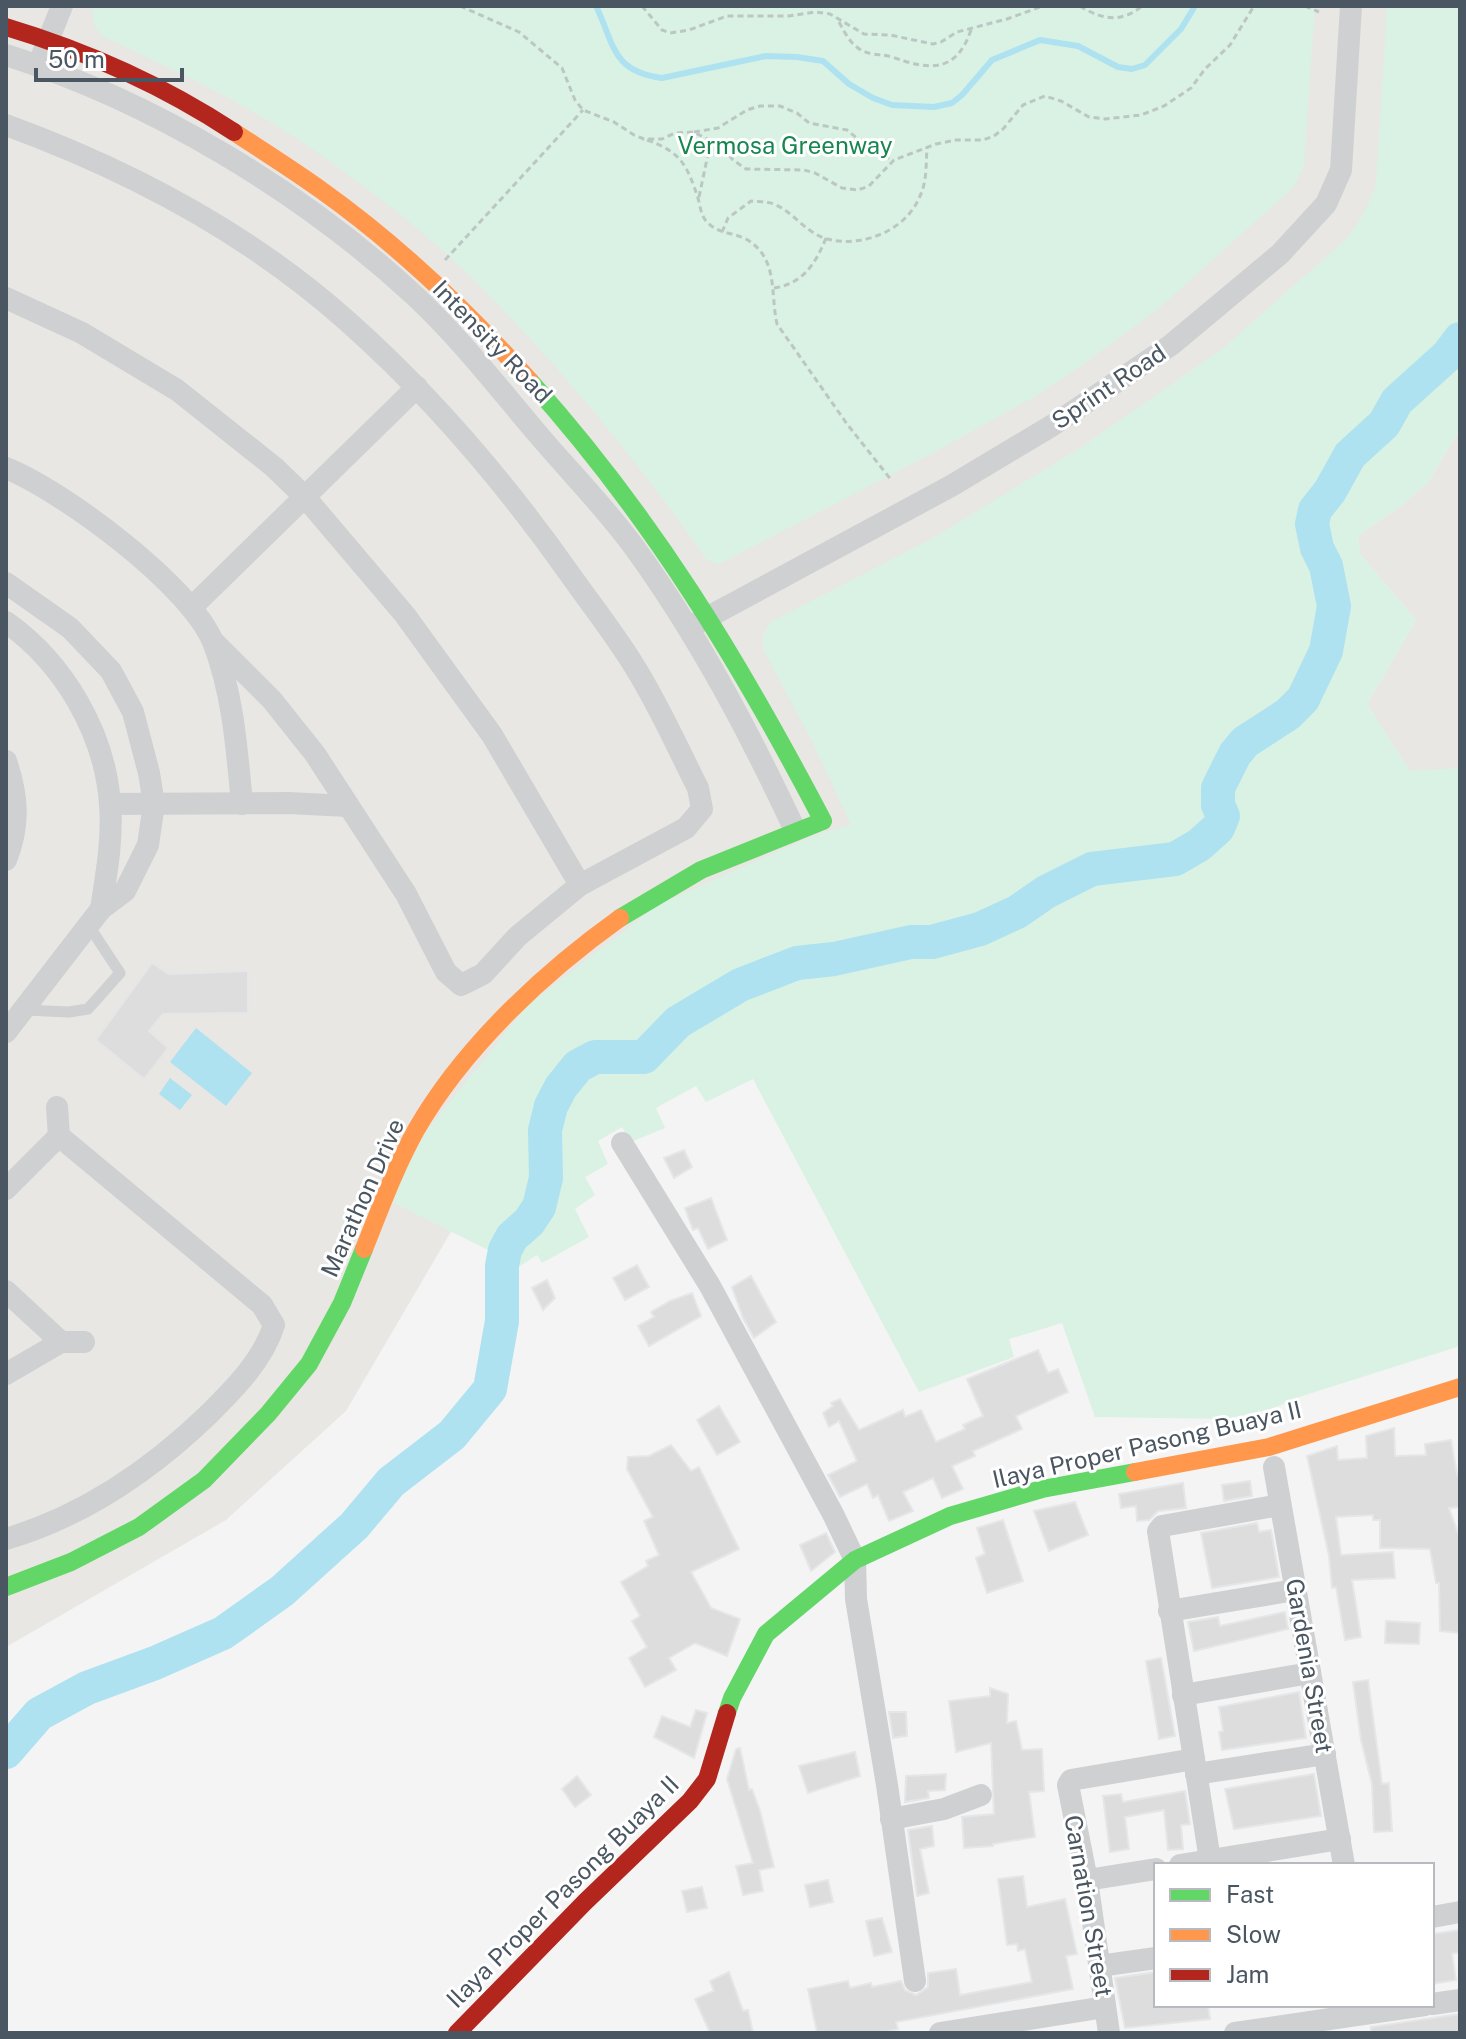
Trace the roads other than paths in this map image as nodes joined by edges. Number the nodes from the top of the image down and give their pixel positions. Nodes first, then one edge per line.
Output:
1 (62, 6) edge
2 (1351, 6) edge
3 (6, 27) edge
4 (49, 39) junction
5 (6, 55) edge
6 (38, 66) junction
7 (6, 125) edge
8 (6, 298) edge
9 (417, 387) junction
10 (6, 468) edge
11 (305, 497) junction
12 (6, 583) edge
13 (30, 598) junction
14 (192, 607) junction
15 (710, 615) junction
16 (8, 624) edge
17 (687, 628) junction
18 (213, 641) junction
19 (6, 761) edge
20 (110, 804) junction
21 (154, 804) junction
22 (242, 804) junction
23 (348, 806) junction
24 (823, 821) joint
25 (795, 830) junction
26 (6, 860) edge
27 (580, 885) junction
28 (95, 918) junction
29 (25, 1010) junction
30 (6, 1032) edge
31 (57, 1107) dead end
32 (59, 1136) junction
33 (622, 1143) dead end
34 (6, 1189) edge
35 (6, 1291) edge
36 (61, 1342) junction
37 (84, 1342) dead end
38 (6, 1374) edge
39 (1460, 1387) edge
40 (1274, 1467) dead end
41 (1280, 1505) junction
42 (6, 1539) edge
43 (855, 1560) junction
44 (6, 1587) edge
45 (1295, 1590) junction
46 (1169, 1611) junction
47 (1310, 1673) junction
48 (1183, 1695) junction
49 (1325, 1754) junction
50 (1195, 1767) junction
51 (981, 1795) dead end
52 (891, 1819) junction
53 (1340, 1839) junction
54 (1210, 1860) junction
55 (1192, 1863) edge
56 (1344, 1863) edge
57 (1154, 1869) edge
58 (1087, 1880) junction
59 (1460, 1912) edge
60 (1434, 1917) edge
61 (1154, 1958) edge
62 (1099, 1966) junction
63 (915, 1981) dead end
64 (1460, 2000) edge
65 (1434, 2004) edge
66 (1105, 2007) junction
67 (1411, 2007) edge
68 (1020, 2027) edge
69 (457, 2033) edge
70 (940, 2033) edge
71 (1109, 2033) edge
72 (1235, 2033) edge

1 - 4 street
2 - 15 street, Sprint Road
3 - 4 street, Intensity Road
4 - 6 street
4 - 15 street, Intensity Road
5 - 6 street, Intensity Road
6 - 17 street, Intensity Road
7 - 9 street
8 - 11 street
9 - 11 street
9 - 27 street
10 - 14 street
11 - 14 street
11 - 27 street
12 - 13 street
13 - 16 street
13 - 21 street
14 - 18 street
15 - 17 street, Sprint Road
15 - 24 street, Intensity Road
16 - 20 street
17 - 25 street, Intensity Road
18 - 22 street
18 - 23 street
19 - 26 street
20 - 21 street
20 - 28 street
21 - 22 street
21 - 28 street
22 - 23 street
23 - 27 street
24 - 25 street, Marathon Drive
25 - 44 street, Marathon Drive
28 - 29 street
28 - 29 lane
29 - 30 street
31 - 32 street
32 - 34 street
32 - 42 street
33 - 43 street
35 - 36 street
36 - 37 street
36 - 38 street
39 - 43 street, Ilaya Proper Pasong Buaya II
40 - 41 street, Gardenia Street
41 - 45 street, Gardenia Street
41 - 46 street
43 - 52 street
43 - 69 street, Ilaya Proper Pasong Buaya II
45 - 46 street
45 - 47 street, Gardenia Street
46 - 48 street
47 - 48 street
47 - 49 street, Gardenia Street
48 - 50 street
49 - 50 street
49 - 53 street, Gardenia Street
50 - 54 street
50 - 58 street, Carnation Street
51 - 52 street
52 - 63 street
53 - 54 street
53 - 56 street, Gardenia Street
54 - 55 street
57 - 58 street
58 - 62 street, Carnation Street
59 - 60 street
61 - 62 street
62 - 66 street, Carnation Street
64 - 65 street
66 - 68 street
66 - 71 street, Carnation Street
67 - 72 street
68 - 70 street

